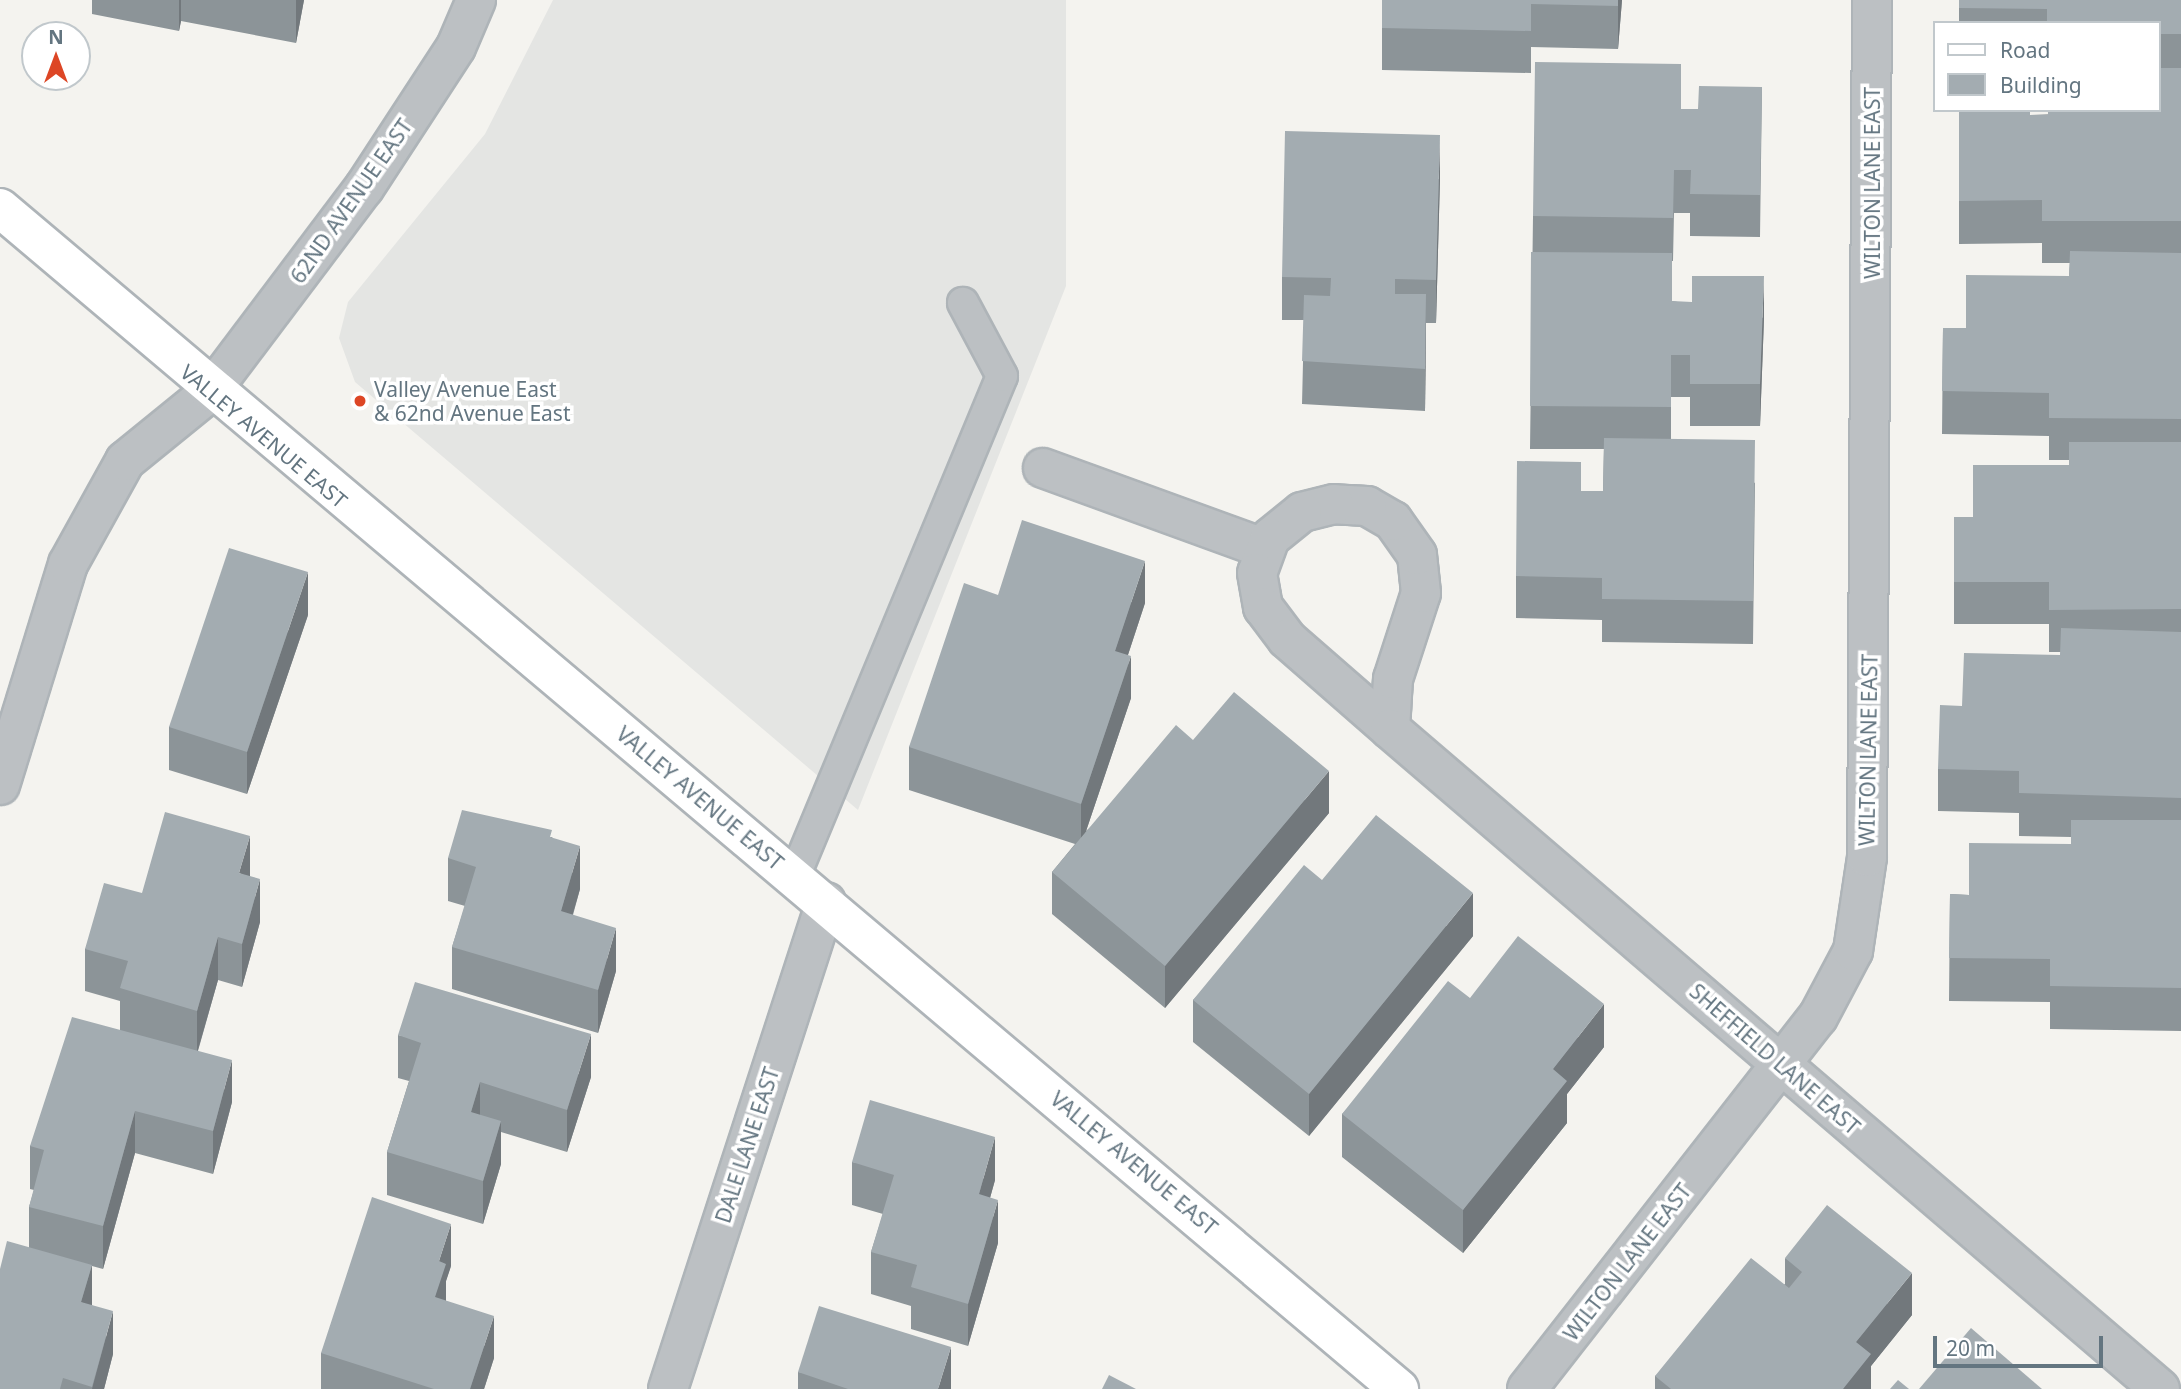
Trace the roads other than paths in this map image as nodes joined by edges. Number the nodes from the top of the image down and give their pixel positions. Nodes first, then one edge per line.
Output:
1 (476, 0) edge
2 (1872, 0) edge
3 (0, 208) edge
4 (962, 303) dead end
5 (210, 391) junction
6 (1043, 468) dead end
7 (1265, 549) junction
8 (1390, 729) junction
9 (0, 785) edge
10 (794, 876) junction
11 (826, 902) junction
12 (1782, 1064) junction
13 (668, 1389) edge
14 (1399, 1389) edge
15 (1527, 1389) edge
16 (2160, 1389) edge

1 - 5 street, 62ND AVENUE EAST
2 - 12 street, WILTON LANE EAST
3 - 5 main road, VALLEY AVENUE EAST
4 - 10 lane
5 - 9 street
5 - 10 main road, VALLEY AVENUE EAST
6 - 7 street
7 - 8 street, SHEFFIELD LANE EAST
7 - 8 street
8 - 12 street, SHEFFIELD LANE EAST
10 - 11 main road, VALLEY AVENUE EAST
11 - 13 street, DALE LANE EAST
11 - 14 main road, VALLEY AVENUE EAST
12 - 15 street, WILTON LANE EAST
12 - 16 street, SHEFFIELD LANE EAST

